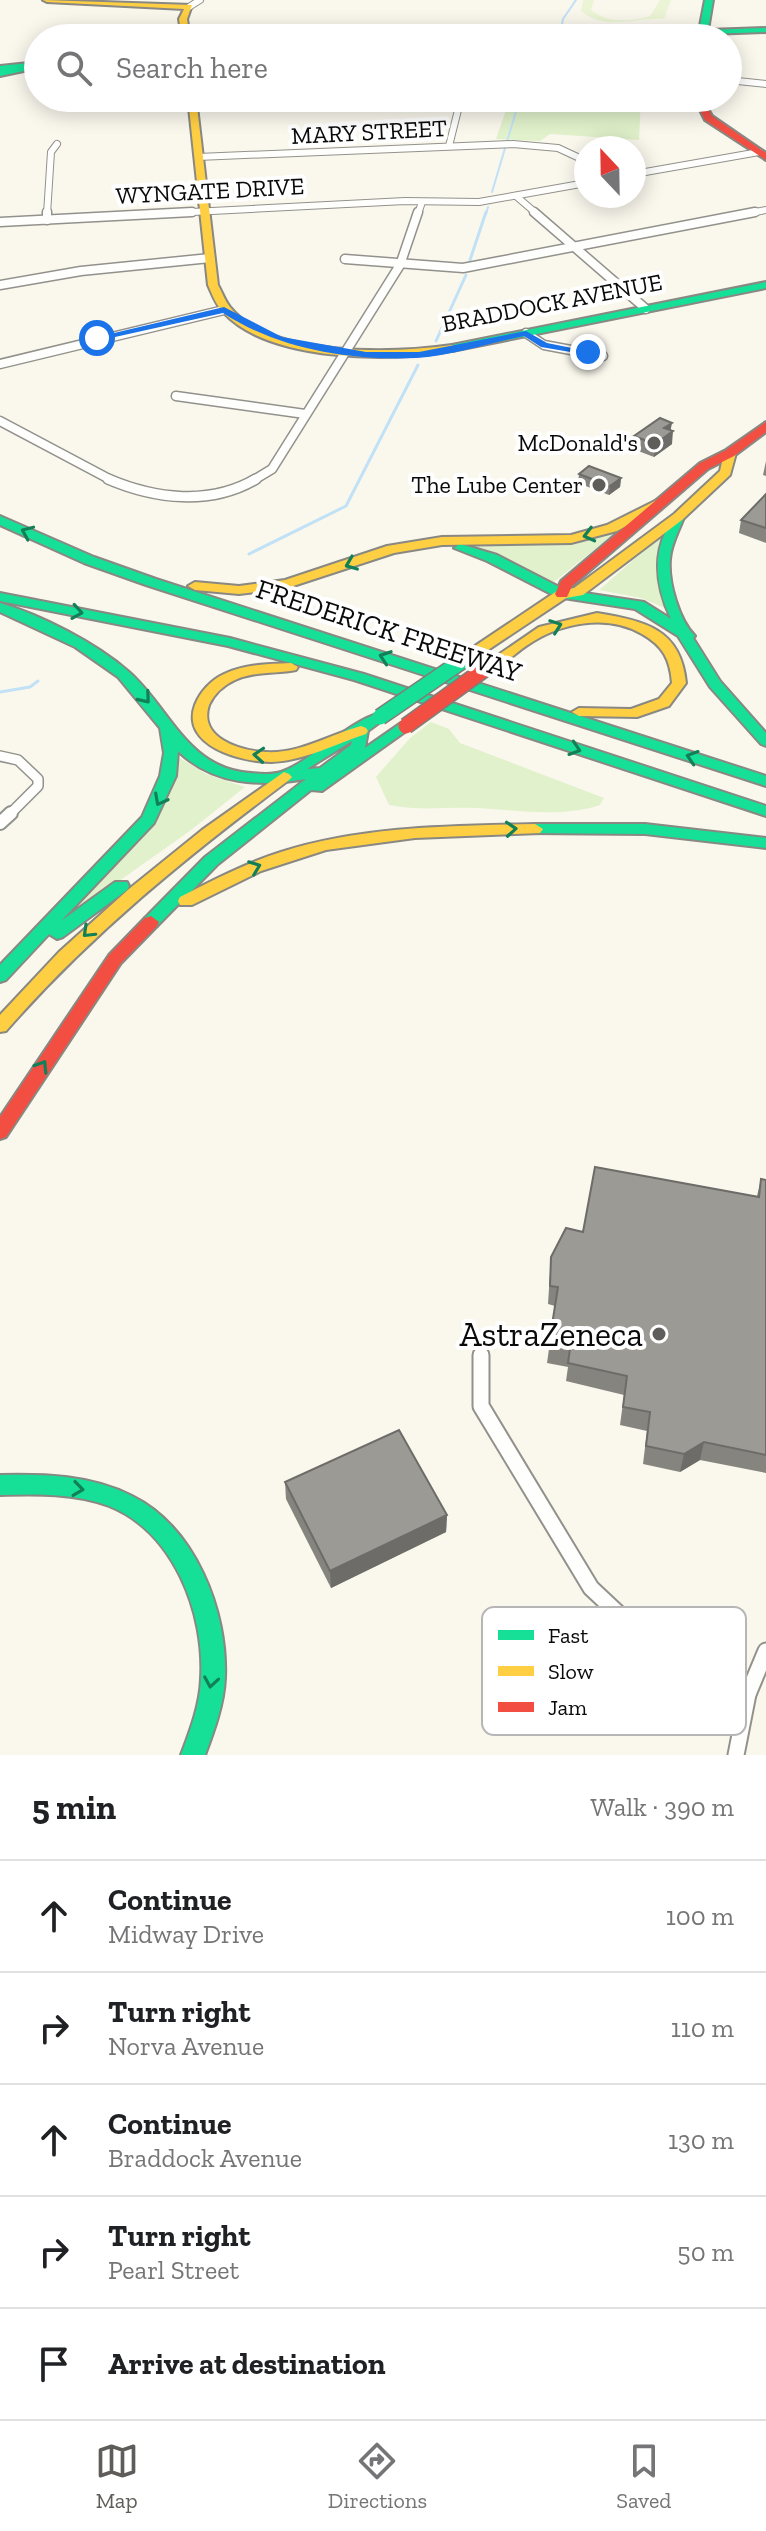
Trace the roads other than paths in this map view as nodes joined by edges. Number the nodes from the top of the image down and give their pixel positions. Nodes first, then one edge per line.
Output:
1 (47, 0) edge
2 (709, 0) edge
3 (194, 4) edge
4 (184, 24) edge
5 (697, 24) edge
6 (742, 36) edge
7 (766, 36) edge
8 (24, 66) edge
9 (0, 67) edge
10 (742, 81) edge
11 (766, 84) edge
12 (193, 112) edge
13 (458, 112) edge
14 (705, 112) edge
15 (57, 144) dead end
16 (449, 146) junction
17 (574, 154) edge
18 (762, 154) edge
19 (198, 157) junction
20 (646, 172) edge
21 (574, 185) edge
22 (516, 196) junction
23 (422, 202) junction
24 (766, 210) edge
25 (202, 211) junction
26 (47, 220) junction
27 (0, 222) edge
28 (574, 246) junction
29 (210, 258) junction
30 (345, 259) dead end
31 (400, 265) junction
32 (0, 285) edge
33 (766, 285) edge
34 (646, 309) junction
35 (224, 310) junction
36 (526, 333) junction
37 (346, 352) junction
38 (603, 356) dead end
39 (0, 364) edge
40 (176, 396) dead end
41 (305, 414) junction
42 (0, 421) edge
43 (764, 431) edge
44 (730, 453) junction
45 (659, 503) junction
46 (678, 517) junction
47 (0, 520) edge
48 (426, 543) junction
49 (151, 582) junction
50 (562, 594) junction
51 (0, 597) edge
52 (0, 607) edge
53 (688, 636) junction
54 (359, 677) junction
55 (512, 700) junction
56 (166, 725) junction
57 (361, 731) junction
58 (766, 741) edge
59 (0, 756) edge
60 (326, 771) junction
61 (284, 777) junction
62 (766, 781) edge
63 (766, 811) edge
64 (0, 823) edge
65 (213, 829) junction
66 (766, 843) edge
67 (186, 901) junction
68 (0, 976) edge
69 (104, 978) junction
70 (0, 1026) edge
71 (0, 1132) edge
72 (481, 1355) dead end
73 (0, 1485) edge
74 (611, 1607) edge
75 (766, 1651) edge
76 (748, 1694) joint
77 (746, 1704) edge
78 (740, 1735) edge
79 (193, 1755) edge
80 (736, 1755) edge

1 - 3 main road
2 - 5 main road
3 - 4 main road
6 - 7 main road
8 - 9 main road
10 - 11 street
12 - 19 main road
13 - 16 street
14 - 18 main road
15 - 26 street
16 - 17 street, MARY STREET
16 - 19 street, MARY STREET
18 - 20 street
19 - 25 main road
21 - 22 street, WYNGATE DRIVE
22 - 23 street, WYNGATE DRIVE
22 - 28 street
23 - 25 street, WYNGATE DRIVE
23 - 31 street
24 - 28 street
25 - 26 street, WYNGATE DRIVE
25 - 29 main road
26 - 27 street, WYNGATE DRIVE
28 - 31 street
28 - 34 street
29 - 32 street
29 - 35 main road
30 - 31 street
31 - 37 street
33 - 34 main road, BRADDOCK AVENUE
34 - 36 main road, BRADDOCK AVENUE
35 - 37 main road, BRADDOCK AVENUE
35 - 39 street
36 - 37 main road, BRADDOCK AVENUE
36 - 38 street
37 - 41 street
40 - 41 street
41 - 42 street
43 - 44 main road
44 - 45 main road
44 - 46 main road
45 -> 48 main road
45 - 50 main road
46 - 50 main road
46 - 53 main road
49 -> 47 main road, FREDERICK FREEWAY
48 -> 49 main road
48 - 50 main road
55 -> 49 main road, FREDERICK FREEWAY
50 - 53 main road
50 - 57 main road, bridge
51 -> 54 main road, FREDERICK FREEWAY
52 -> 56 main road
53 - 58 main road
57 -> 54 main road
54 -> 63 main road, FREDERICK FREEWAY
62 -> 55 main road, FREDERICK FREEWAY
67 -> 55 main road, bridge
56 - 61 main road
56 -> 68 main road
57 - 60 main road
57 - 61 main road
59 - 64 street
60 - 61 main road
60 - 69 main road
61 - 65 main road
65 - 68 main road
65 -> 70 main road
67 -> 66 main road
67 - 69 main road
71 -> 69 main road
72 - 74 street
73 -> 79 main road
75 - 76 street
76 - 77 street
78 - 80 street

